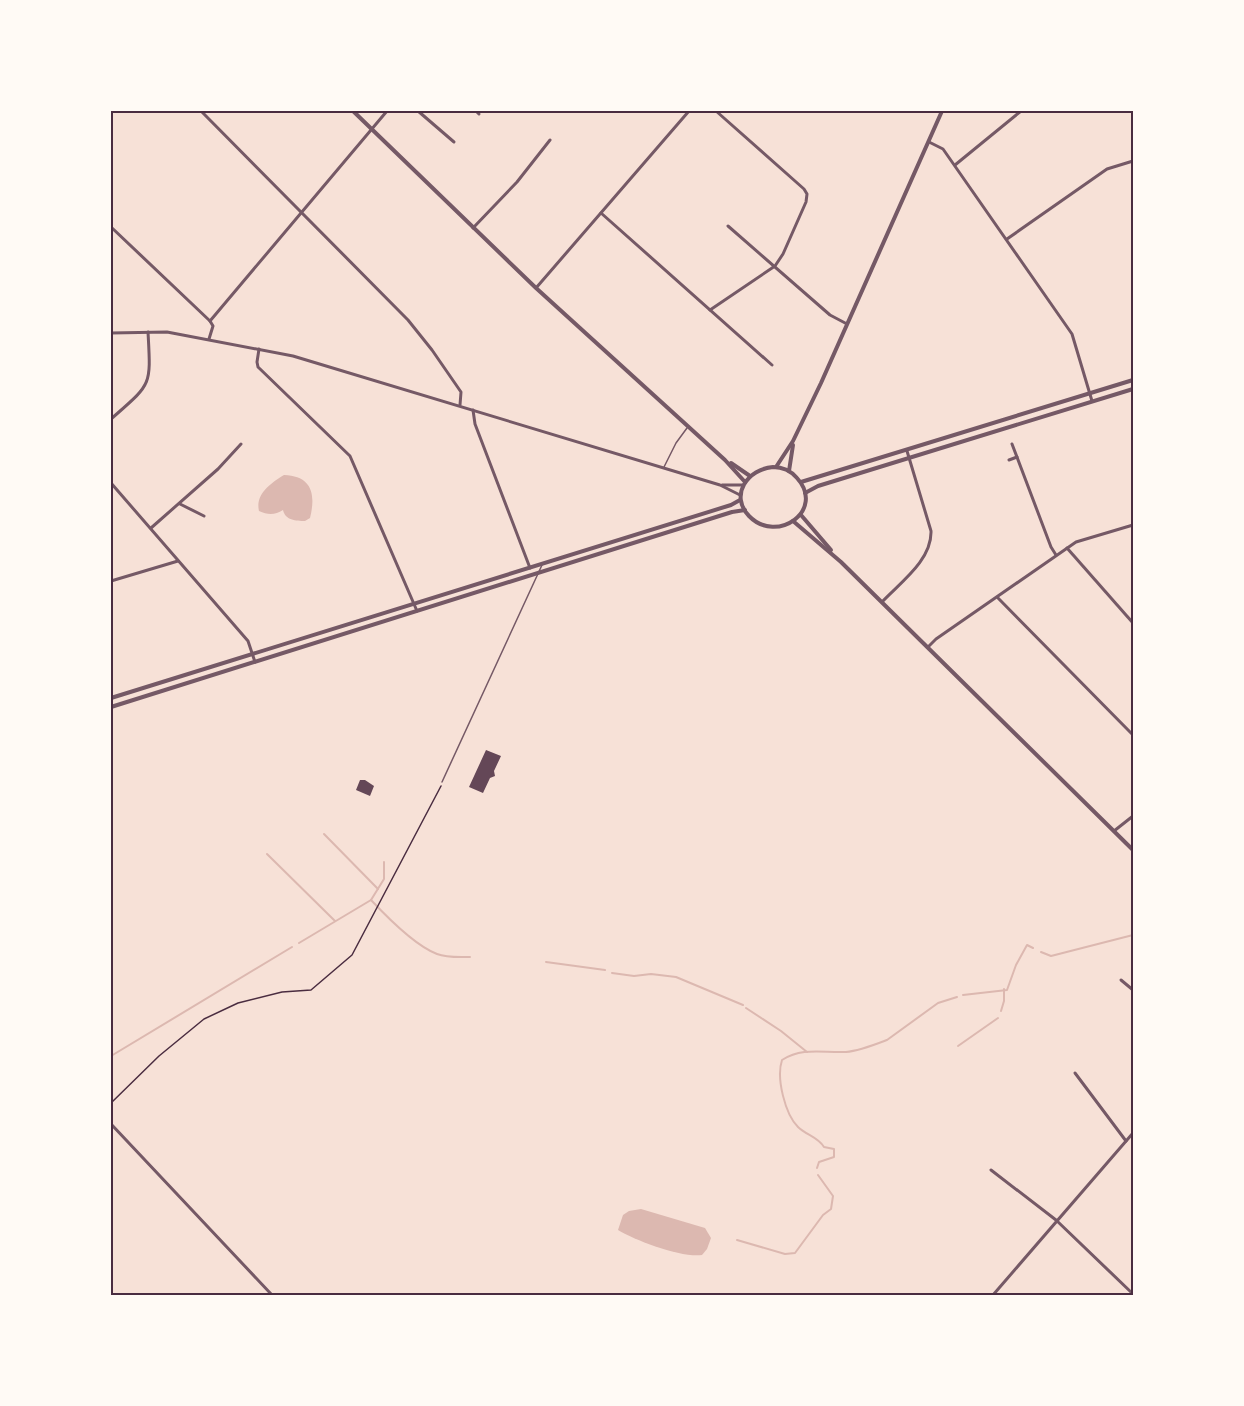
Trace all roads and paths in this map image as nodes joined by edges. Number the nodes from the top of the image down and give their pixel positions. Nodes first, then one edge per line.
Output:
1 (201, 111) edge
2 (353, 111) edge
3 (387, 111) edge
4 (418, 111) edge
5 (689, 111) edge
6 (716, 111) edge
7 (1022, 111) edge
8 (941, 112) edge
9 (372, 129) junction
10 (550, 140) dead end
11 (454, 142) dead end
12 (929, 142) junction
13 (1133, 161) edge
14 (955, 165) junction
15 (301, 212) junction
16 (601, 213) junction
17 (728, 226) dead end
18 (111, 227) edge
19 (473, 228) junction
20 (1007, 238) junction
21 (775, 266) junction
22 (536, 288) junction
23 (710, 310) junction
24 (210, 321) junction
25 (847, 324) junction
26 (148, 332) junction
27 (111, 333) edge
28 (209, 339) junction
29 (259, 349) junction
30 (772, 365) dead end
31 (1133, 380) edge
32 (1133, 389) edge
33 (1090, 394) junction
34 (1092, 401) junction
35 (460, 406) junction
36 (473, 410) junction
37 (111, 419) edge
38 (688, 427) junction
39 (794, 441) junction
40 (241, 444) dead end
41 (1012, 444) dead end
42 (907, 451) junction
43 (1017, 457) junction
44 (909, 458) junction
45 (725, 460) junction
46 (1009, 460) dead end
47 (776, 467) junction
48 (663, 468) junction
49 (789, 471) junction
50 (750, 476) junction
51 (801, 482) junction
52 (111, 483) edge
53 (744, 484) junction
54 (720, 485) junction
55 (806, 493) junction
56 (740, 498) junction
57 (180, 504) junction
58 (745, 510) junction
59 (800, 514) junction
60 (204, 516) dead end
61 (793, 521) junction
62 (1133, 525) edge
63 (151, 528) junction
64 (1067, 548) junction
65 (1056, 555) junction
66 (178, 561) junction
67 (841, 562) junction
68 (543, 564) junction
69 (530, 568) junction
70 (538, 573) junction
71 (111, 581) edge
72 (998, 597) junction
73 (882, 602) junction
74 (414, 604) junction
75 (417, 611) junction
76 (1133, 623) edge
77 (928, 647) junction
78 (252, 654) junction
79 (255, 662) junction
80 (111, 698) edge
81 (111, 706) edge
82 (1133, 735) edge
83 (442, 782) joint
84 (1133, 816) edge
85 (1114, 831) junction
86 (1133, 850) edge
87 (1121, 980) dead end
88 (1133, 990) edge
89 (1076, 1073) dead end
90 (111, 1103) edge
91 (111, 1124) edge
92 (1133, 1133) edge
93 (1126, 1141) junction
94 (991, 1170) dead end
95 (1056, 1220) junction
96 (1133, 1294) edge
97 (272, 1295) edge
98 (993, 1295) edge

1 - 15 street
2 - 9 street
3 - 9 street
4 - 11 street
5 - 16 street
6 - 21 street
7 - 14 street
8 - 12 street
9 - 15 street
9 - 19 street
10 - 19 street
12 - 14 street
12 - 25 street
13 - 20 street
14 - 20 street
15 - 24 street
15 - 35 street
16 - 22 street
16 - 23 street
17 - 21 street
18 - 24 street
19 - 22 street
20 - 33 street
21 - 23 street
21 - 25 street
22 - 38 street
23 - 30 street
24 - 28 street
25 - 39 street
26 - 27 street
26 - 28 street
26 - 37 street
28 - 29 street
29 - 35 street
29 - 74 street
31 - 33 street
32 - 34 street
33 - 34 street
33 - 42 street
34 - 44 street
35 - 36 street
36 - 48 street
36 - 69 street
38 - 45 street
38 - 48 lane
39 - 47 street
39 - 49 street
40 - 57 street
41 - 43 street
42 - 44 street
42 - 51 street
43 - 46 street
43 - 65 street
44 - 55 street
44 - 73 street
45 - 50 street
45 - 53 street
47 - 49 street
47 - 50 street
48 - 54 street
49 - 51 street
50 - 53 street
51 - 55 street
52 - 63 street
53 - 54 street
53 - 56 street
54 - 56 street
55 - 59 street
56 - 58 street
56 - 68 street
57 - 60 street
57 - 63 street
58 - 61 street
58 - 70 street
59 - 61 street
59 - 67 street
61 - 67 street
62 - 64 street
63 - 66 street
64 - 65 street
64 - 76 street
65 - 72 street
66 - 71 street
66 - 78 street
67 - 73 street
68 - 69 street
68 - 70 lane
69 - 74 street
70 - 75 street
70 - 83 lane
72 - 77 street
72 - 82 street
73 - 77 street
74 - 75 street
74 - 78 street
75 - 79 street
77 - 85 street
78 - 79 street
78 - 80 street
79 - 81 street
83 - 90 path
84 - 85 street
85 - 86 street
87 - 88 street
89 - 93 street
91 - 97 street
92 - 93 street
93 - 95 street
94 - 95 street
95 - 96 street
95 - 98 street

